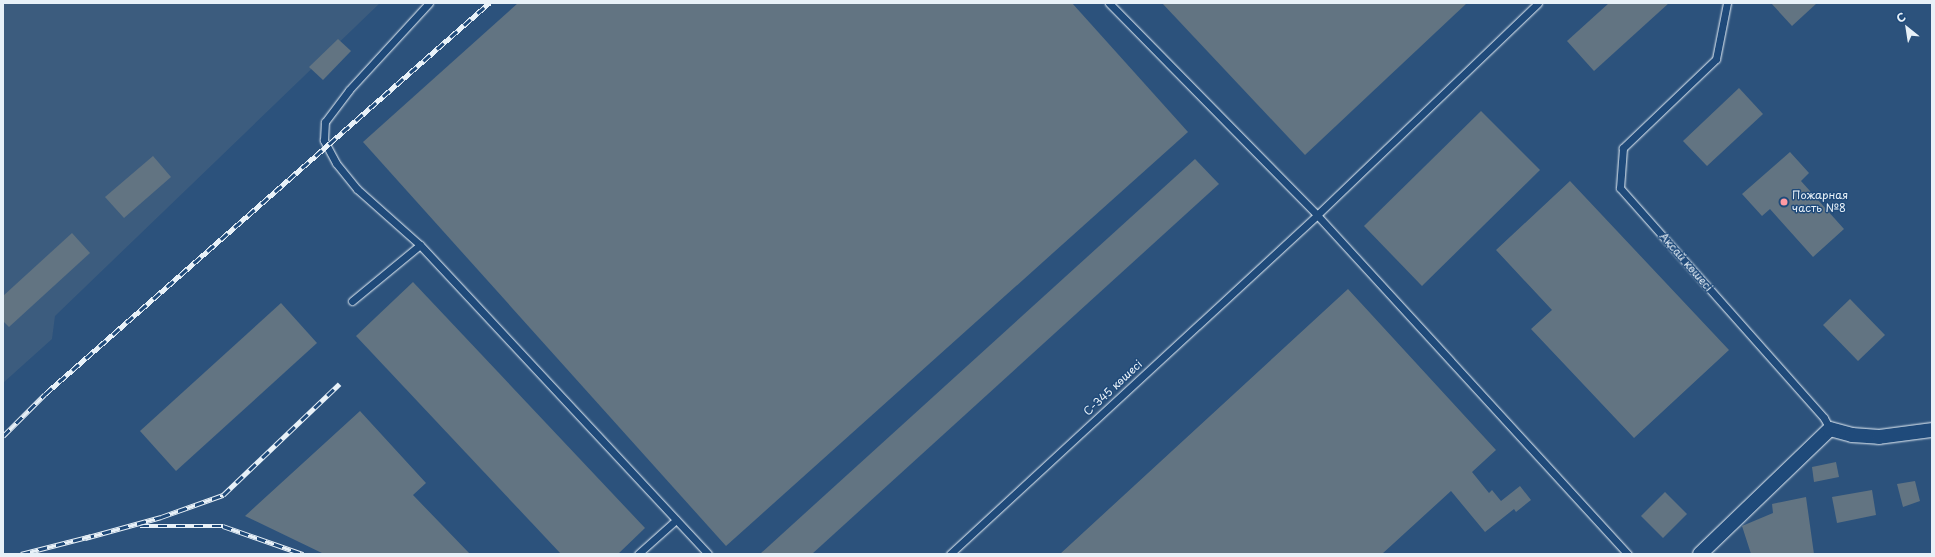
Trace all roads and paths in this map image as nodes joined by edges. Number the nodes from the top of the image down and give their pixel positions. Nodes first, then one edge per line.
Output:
1 (429, 3) edge
2 (1109, 3) edge
3 (1538, 3) edge
4 (1727, 3) edge
5 (1317, 215) junction
6 (420, 246) junction
7 (352, 301) dead end
8 (1830, 429) junction
9 (1932, 430) edge
10 (676, 520) junction
11 (638, 554) edge
12 (708, 554) edge
13 (950, 554) edge
14 (1628, 554) edge
15 (1700, 554) edge

1 - 6 lane
2 - 5 lane
3 - 5 lane, С-345 көшесі
4 - 8 lane, Ақсай көшесі
5 - 13 lane, С-345 көшесі
5 - 14 lane
6 - 7 lane
6 - 10 lane
8 - 9 street
8 - 15 street
10 - 11 lane
10 - 12 lane

